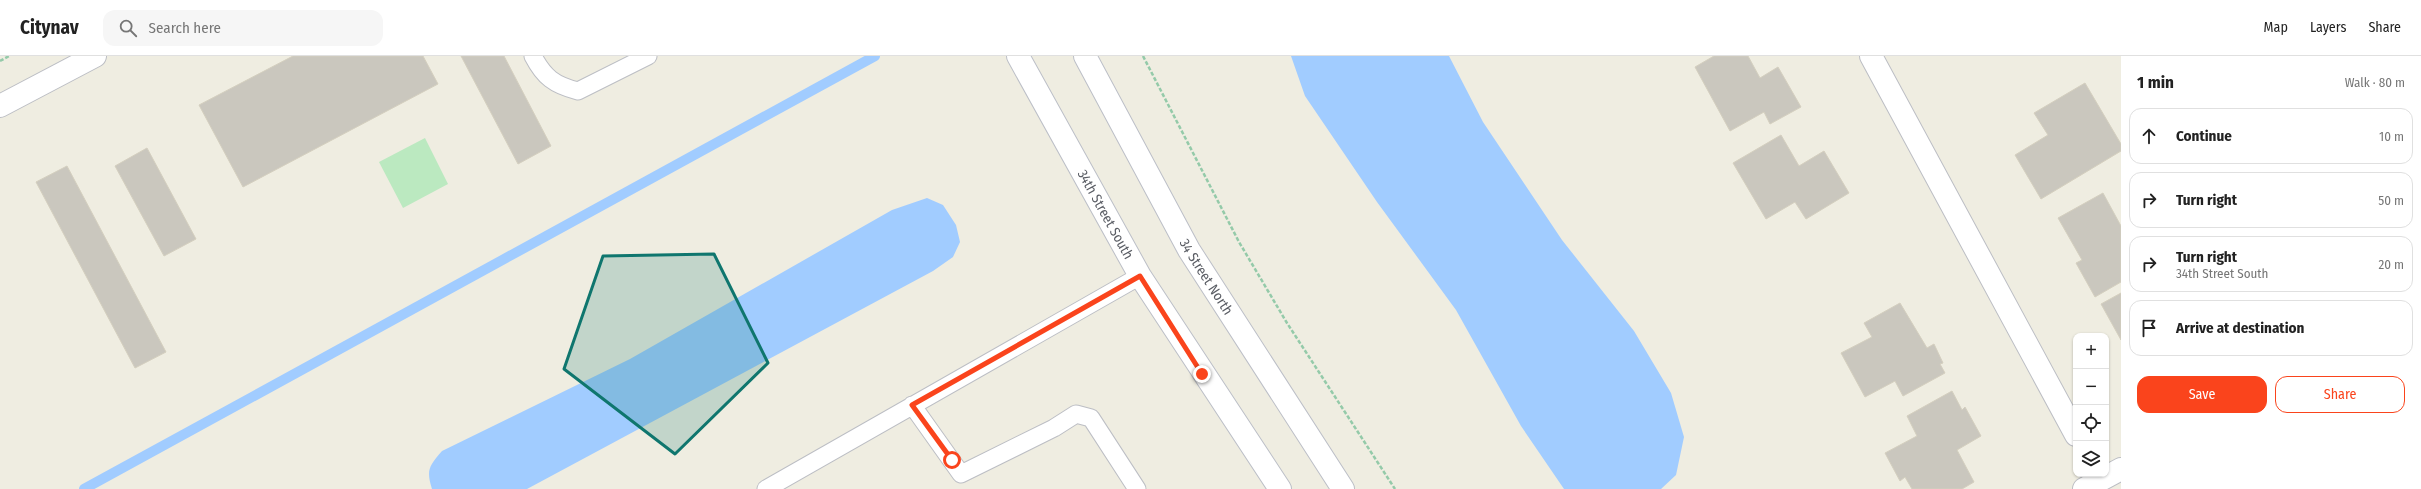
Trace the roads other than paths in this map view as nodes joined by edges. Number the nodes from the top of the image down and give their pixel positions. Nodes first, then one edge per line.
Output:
1 (95, 56) edge
2 (533, 56) edge
3 (648, 56) edge
4 (1018, 56) edge
5 (1085, 56) edge
6 (1871, 56) edge
7 (0, 106) edge
8 (1140, 276) junction
9 (912, 405) junction
10 (2073, 429) edge
11 (2121, 469) edge
12 (2096, 483) edge
13 (766, 489) edge
14 (1137, 489) edge
15 (1280, 489) edge
16 (1343, 489) edge

1 - 7 main road
2 - 3 lane
4 - 8 main road, 34th Street South
5 - 16 main road, 34 Street North
6 - 10 main road
8 - 9 lane
8 - 15 main road, 34th Street South
9 - 13 lane
9 - 14 lane
11 - 12 main road

